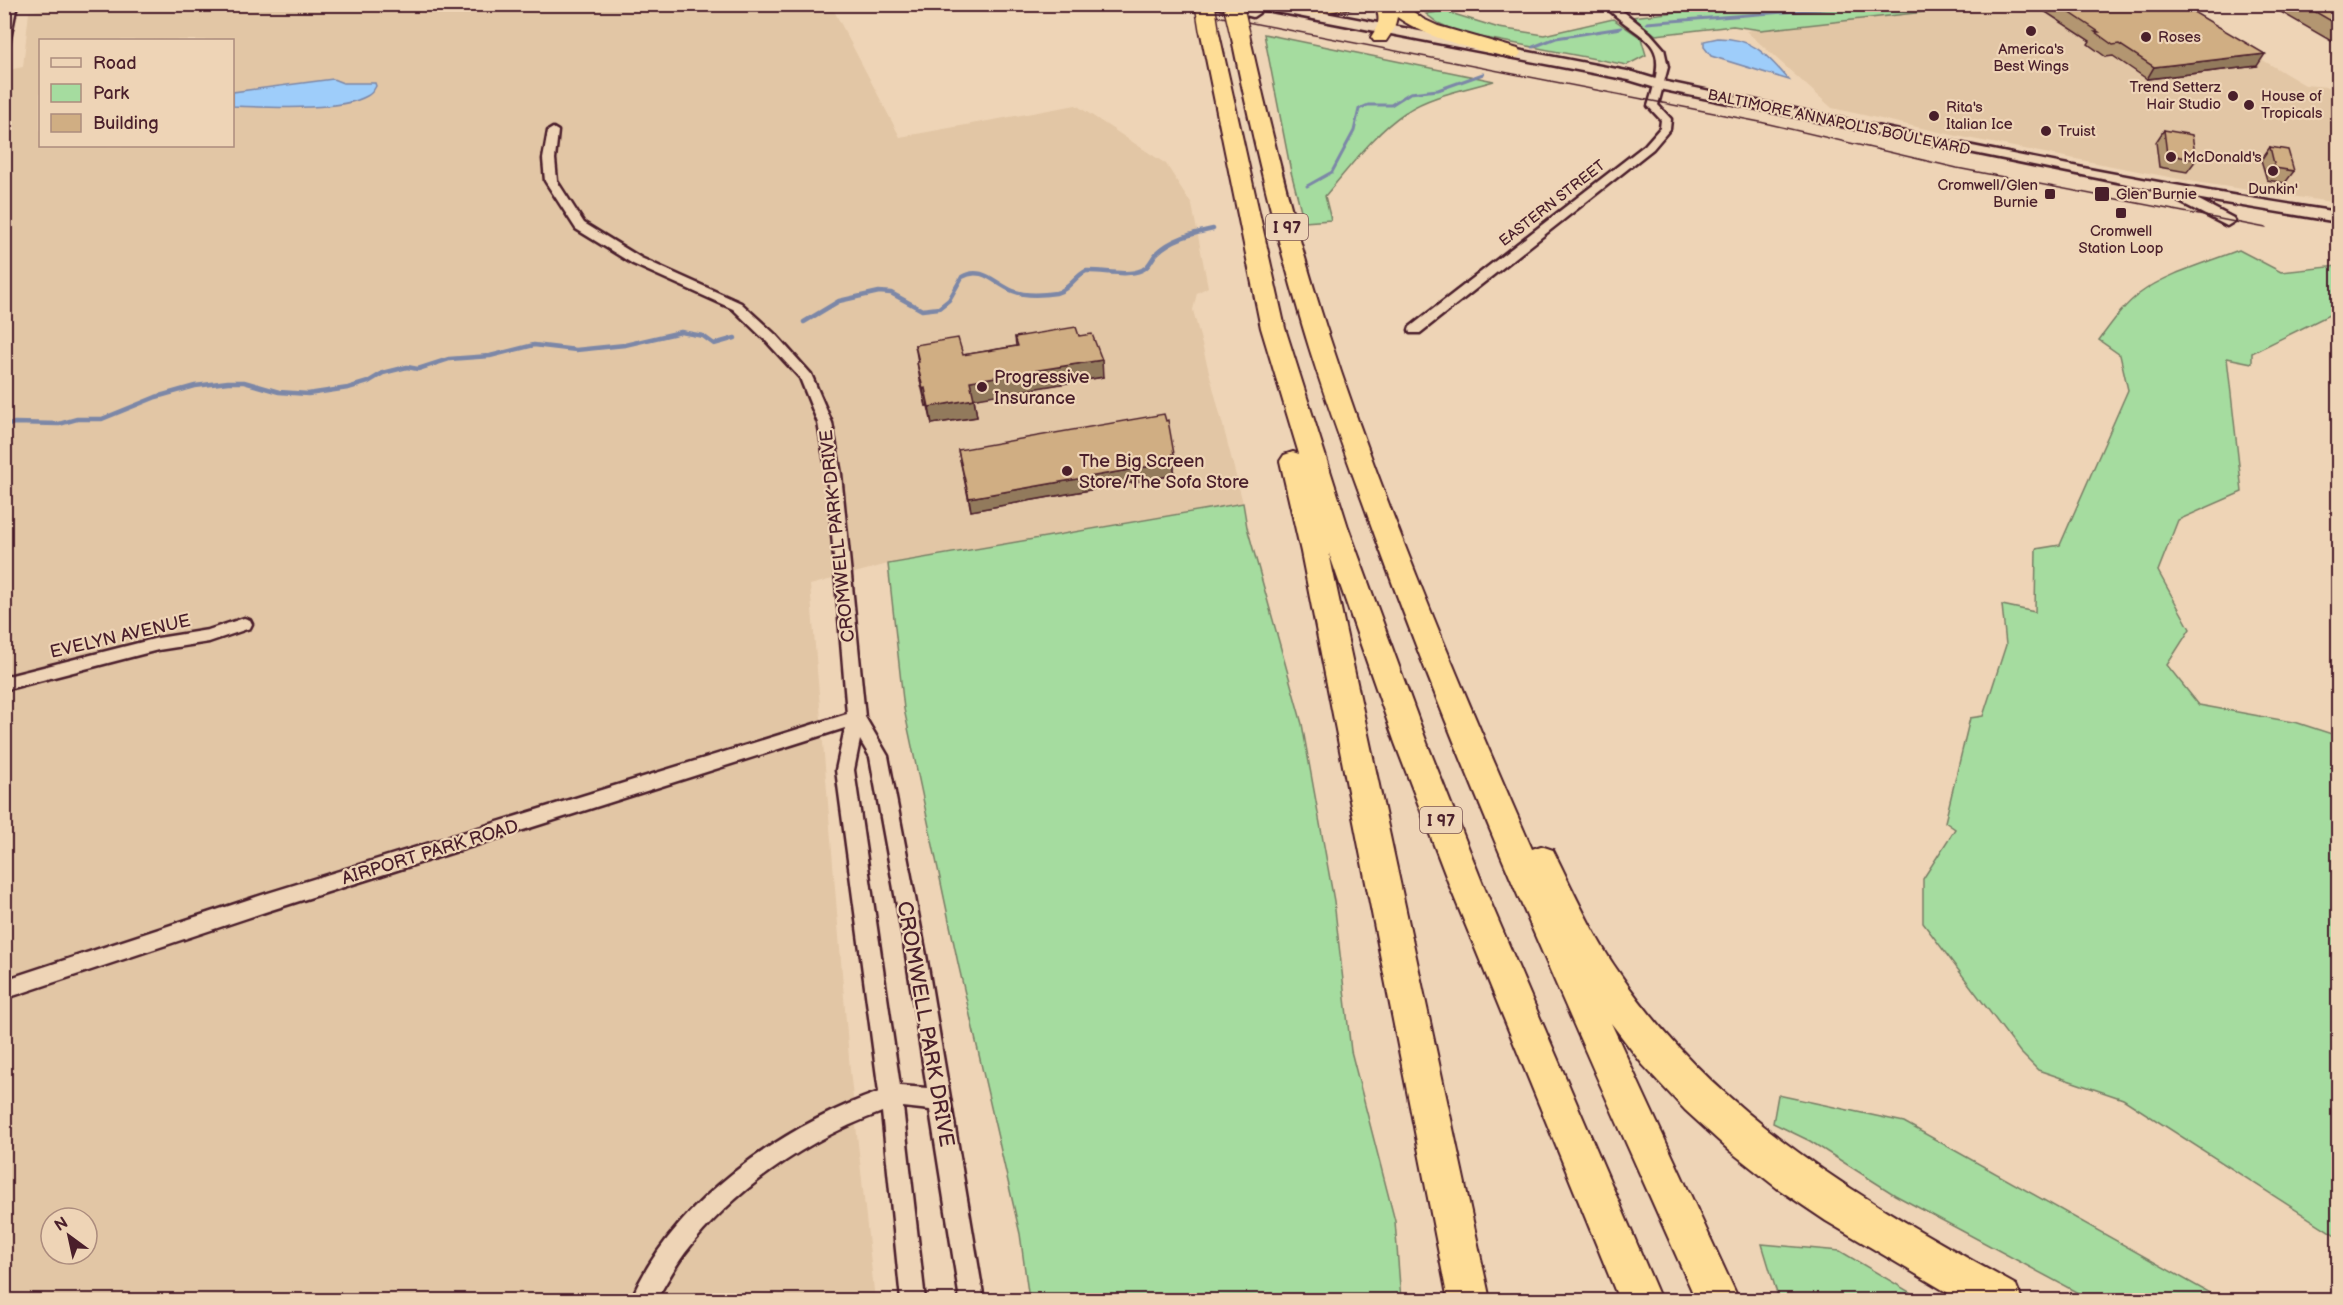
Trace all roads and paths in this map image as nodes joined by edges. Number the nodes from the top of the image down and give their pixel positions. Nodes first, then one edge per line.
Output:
1 (12, 4) edge
2 (1207, 4) edge
3 (1233, 4) edge
4 (1256, 4) edge
5 (1344, 4) edge
6 (1607, 4) edge
7 (1390, 6) edge
8 (1388, 34) junction
9 (4, 44) edge
10 (1512, 53) junction
11 (1659, 85) junction
12 (553, 131) dead end
13 (2162, 186) junction
14 (2338, 217) edge
15 (2227, 221) dead end
16 (1273, 328) junction
17 (1415, 330) dead end
18 (1419, 618) junction
19 (244, 624) dead end
20 (4, 684) edge
21 (856, 718) junction
22 (4, 990) edge
23 (891, 1099) junction
24 (940, 1100) junction
25 (643, 1300) edge
26 (913, 1300) edge
27 (972, 1300) edge
28 (1469, 1300) edge
29 (1640, 1300) edge
30 (1718, 1300) edge
31 (2001, 1300) edge

1 - 9 street
2 - 8 main road, BALTIMORE ANNAPOLIS BOULEVARD
2 - 16 highway, I 97, bridge
3 - 18 highway, I 97, bridge
4 - 5 highway
4 - 8 main road, BALTIMORE ANNAPOLIS BOULEVARD
6 - 11 street
7 - 8 highway
7 - 10 highway
8 - 10 main road, BALTIMORE ANNAPOLIS BOULEVARD
8 - 11 main road, BALTIMORE ANNAPOLIS BOULEVARD
10 - 11 main road, BALTIMORE ANNAPOLIS BOULEVARD
11 - 13 main road, BALTIMORE ANNAPOLIS BOULEVARD
11 - 17 street, EASTERN STREET
12 - 21 street, CROMWELL PARK DRIVE
13 - 14 main road, BALTIMORE ANNAPOLIS BOULEVARD
13 - 15 main road
16 - 28 highway
16 - 29 highway, I 97
18 - 30 highway, I 97
18 - 31 highway
19 - 20 street, EVELYN AVENUE
21 - 22 street, AIRPORT PARK ROAD
21 - 23 street, CROMWELL PARK DRIVE
21 - 24 street, CROMWELL PARK DRIVE
23 - 24 street
23 - 25 street
23 - 26 street, CROMWELL PARK DRIVE
24 - 27 street, CROMWELL PARK DRIVE

